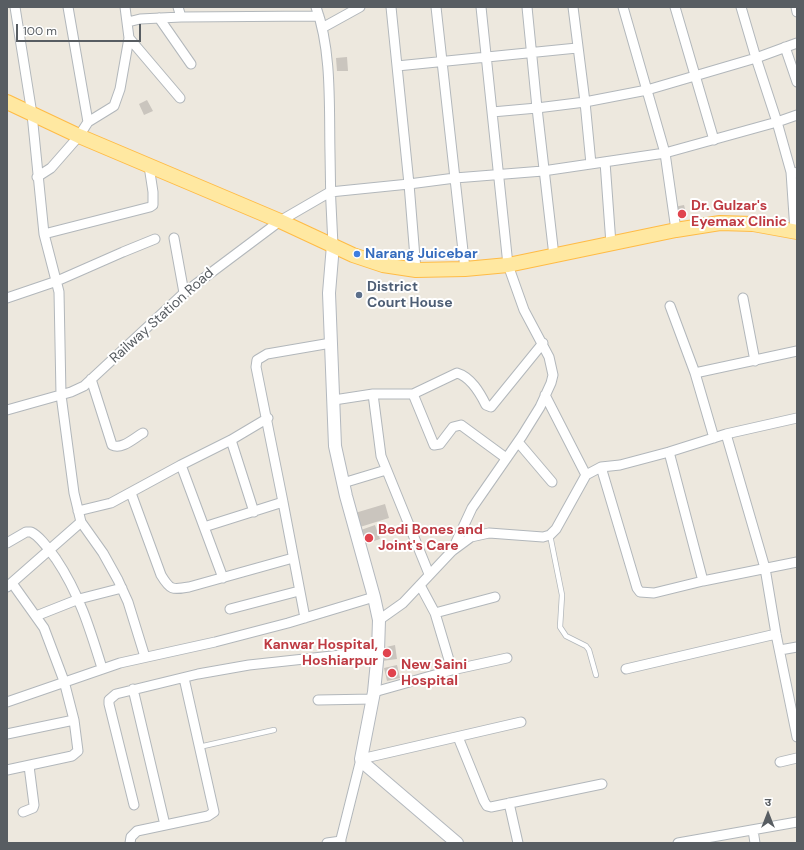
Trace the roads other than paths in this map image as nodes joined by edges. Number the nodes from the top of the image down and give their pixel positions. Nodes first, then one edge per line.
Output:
1 (15, 7) edge
2 (125, 7) edge
3 (178, 7) edge
4 (360, 7) edge
5 (391, 7) edge
6 (436, 7) edge
7 (481, 7) edge
8 (528, 7) edge
9 (573, 7) edge
10 (623, 7) edge
11 (675, 7) edge
12 (741, 7) edge
13 (796, 7) edge
14 (68, 8) edge
15 (201, 11) edge
16 (317, 11) edge
17 (797, 12) edge
18 (181, 17) junction
19 (159, 18) junction
20 (128, 22) junction
21 (322, 28) junction
22 (129, 38) junction
23 (797, 43) edge
24 (785, 47) junction
25 (577, 48) junction
26 (532, 52) junction
27 (486, 57) junction
28 (756, 58) junction
29 (442, 62) junction
30 (191, 64) dead end
31 (397, 66) junction
32 (696, 77) junction
33 (797, 82) edge
34 (647, 90) junction
35 (180, 98) dead end
36 (585, 102) junction
37 (8, 105) edge
38 (537, 108) junction
39 (492, 112) junction
40 (32, 114) junction
41 (797, 115) edge
42 (88, 122) junction
43 (777, 122) junction
44 (79, 136) junction
45 (714, 140) junction
46 (665, 152) junction
47 (605, 162) junction
48 (591, 164) junction
49 (149, 166) junction
50 (543, 172) junction
51 (794, 173) edge
52 (499, 176) junction
53 (37, 177) junction
54 (454, 178) junction
55 (409, 184) junction
56 (330, 192) junction
57 (280, 221) junction
58 (676, 230) junction
59 (796, 231) edge
60 (44, 234) junction
61 (174, 238) dead end
62 (155, 240) dead end
63 (611, 244) junction
64 (333, 245) junction
65 (554, 256) junction
66 (508, 265) junction
67 (465, 269) junction
68 (416, 270) junction
69 (57, 281) junction
70 (184, 293) junction
71 (7, 298) edge
72 (743, 298) dead end
73 (670, 306) dead end
74 (330, 343) junction
75 (542, 343) junction
76 (797, 351) edge
77 (755, 361) junction
78 (695, 373) junction
79 (91, 379) junction
80 (373, 394) junction
81 (413, 394) junction
82 (61, 395) junction
83 (545, 395) junction
84 (334, 400) junction
85 (7, 410) edge
86 (268, 418) junction
87 (797, 418) edge
88 (143, 433) dead end
89 (726, 434) junction
90 (714, 438) junction
91 (232, 440) junction
92 (518, 442) junction
93 (670, 452) junction
94 (506, 458) junction
95 (181, 465) junction
96 (601, 467) junction
97 (386, 470) junction
98 (586, 475) junction
99 (552, 482) dead end
100 (343, 483) junction
101 (131, 493) junction
102 (283, 502) junction
103 (78, 511) junction
104 (254, 512) junction
105 (81, 522) junction
106 (204, 527) junction
107 (550, 535) junction
108 (7, 543) edge
109 (49, 550) junction
110 (452, 551) junction
111 (293, 558) junction
112 (797, 562) edge
113 (765, 568) junction
114 (429, 574) junction
115 (223, 578) junction
116 (703, 581) junction
117 (9, 585) edge
118 (420, 585) junction
119 (122, 588) junction
120 (299, 591) junction
121 (374, 597) junction
122 (495, 597) dead end
123 (79, 599) junction
124 (230, 609) dead end
125 (435, 612) junction
126 (36, 616) junction
127 (305, 618) junction
128 (379, 620) junction
129 (776, 634) junction
130 (797, 647) edge
131 (780, 650) junction
132 (378, 651) junction
133 (145, 657) junction
134 (507, 658) dead end
135 (102, 668) junction
136 (626, 669) dead end
137 (452, 670) junction
138 (596, 675) dead end
139 (184, 678) junction
140 (64, 681) junction
141 (133, 689) junction
142 (373, 695) junction
143 (318, 700) dead end
144 (7, 702) edge
145 (74, 720) junction
146 (521, 722) dead end
147 (274, 730) dead end
148 (7, 734) edge
149 (458, 737) junction
150 (797, 737) edge
151 (199, 747) junction
152 (361, 758) junction
153 (797, 758) edge
154 (780, 762) dead end
155 (28, 766) junction
156 (7, 770) edge
157 (602, 784) dead end
158 (509, 804) junction
159 (134, 805) dead end
160 (23, 812) dead end
161 (797, 822) edge
162 (165, 825) junction
163 (753, 830) junction
164 (341, 842) edge
165 (694, 842) edge
166 (130, 843) edge
167 (327, 843) edge
168 (457, 843) edge
169 (518, 843) edge
170 (678, 843) edge
171 (755, 843) edge

1 - 40 street
2 - 20 street
3 - 18 street
4 - 21 street
5 - 31 street
6 - 29 street
7 - 27 street
8 - 26 street
9 - 25 street
10 - 34 street
11 - 32 street
12 - 28 street
13 - 17 street
14 - 42 street
15 - 16 street
15 - 18 street
16 - 21 street
18 - 19 street
19 - 20 street
19 - 30 street
20 - 22 street
21 - 56 street
22 - 35 street
22 - 42 street
23 - 24 street
24 - 28 street
24 - 33 street
25 - 26 street
25 - 36 street
26 - 27 street
26 - 38 street
27 - 29 street
27 - 39 street
28 - 32 street
28 - 43 street
29 - 31 street
29 - 54 street
31 - 55 street
32 - 34 street
32 - 45 street
34 - 36 street
34 - 46 street
36 - 38 street
36 - 48 street
37 - 40 main road
38 - 39 street
38 - 50 street
39 - 52 street
40 - 44 main road
40 - 53 street
41 - 43 street
42 - 44 street
43 - 45 street
43 - 51 street
44 - 49 main road
44 - 53 street
45 - 46 street
46 - 47 street
46 - 58 street
47 - 48 street
47 - 63 street
48 - 50 street
49 - 57 main road
49 - 60 street
50 - 52 street
50 - 65 street
51 - 59 street
52 - 54 street
52 - 66 street
53 - 60 street
54 - 55 street
54 - 67 street
55 - 56 street
55 - 68 street
56 - 57 street, Railway Station Road
56 - 64 street
57 - 64 main road
57 - 70 street, Railway Station Road
58 - 59 main road
58 - 63 main road
60 - 69 street
61 - 70 street
62 - 69 street
63 - 65 main road
64 - 68 main road
64 - 74 main road
65 - 66 main road
66 - 67 main road
66 - 75 street
67 - 68 main road
69 - 71 street
69 - 82 street
70 - 79 street, Railway Station Road
72 - 77 street
73 - 78 street
74 - 84 main road
74 - 86 street
75 - 81 street
75 - 83 street
76 - 77 street
77 - 78 street
78 - 90 street
79 - 82 street, Railway Station Road
79 - 88 street
80 - 81 street
80 - 84 street
80 - 97 street
81 - 94 street
82 - 85 street, Railway Station Road
82 - 103 street
83 - 92 street
83 - 98 street
84 - 100 main road
86 - 91 street
86 - 102 street
87 - 89 street
89 - 90 street
89 - 113 street
90 - 93 street
91 - 95 street
91 - 104 street
92 - 94 street
92 - 99 street
93 - 96 street
93 - 116 street
94 - 110 street
95 - 101 street
95 - 106 street
96 - 98 street
96 - 116 street
97 - 100 street
97 - 114 street
98 - 107 street
100 - 121 main road
101 - 103 street
101 - 115 street
102 - 104 street
102 - 111 street
103 - 105 street
104 - 106 street
105 - 109 street
105 - 119 street
106 - 115 street
107 - 110 street
107 - 138 lane
108 - 109 street
109 - 117 street
109 - 123 street
110 - 114 street
111 - 115 street
111 - 120 street
112 - 113 street
113 - 116 street
113 - 129 street
114 - 118 street
117 - 126 street
118 - 125 street
118 - 128 street
119 - 123 street
119 - 133 street
120 - 124 street
120 - 127 street
121 - 127 street
121 - 128 main road
122 - 125 street
123 - 126 street
123 - 135 street
125 - 137 street
126 - 140 street
127 - 133 street
128 - 132 main road
129 - 131 street
129 - 136 street
130 - 131 street
131 - 150 street
132 - 139 street
132 - 142 main road
133 - 135 street
134 - 137 street
135 - 140 street
137 - 142 street
139 - 141 street
139 - 151 street
140 - 144 street
140 - 145 street
141 - 159 street
141 - 162 street
142 - 143 street
142 - 152 main road
145 - 148 street
145 - 155 street
146 - 149 street
147 - 151 lane
149 - 152 street
149 - 158 street
151 - 162 street
152 - 164 street
152 - 168 main road
153 - 154 street
155 - 156 street
155 - 160 street
157 - 158 street
158 - 169 street
161 - 163 street
162 - 166 street
163 - 165 street
163 - 171 street
164 - 167 street
165 - 170 street

